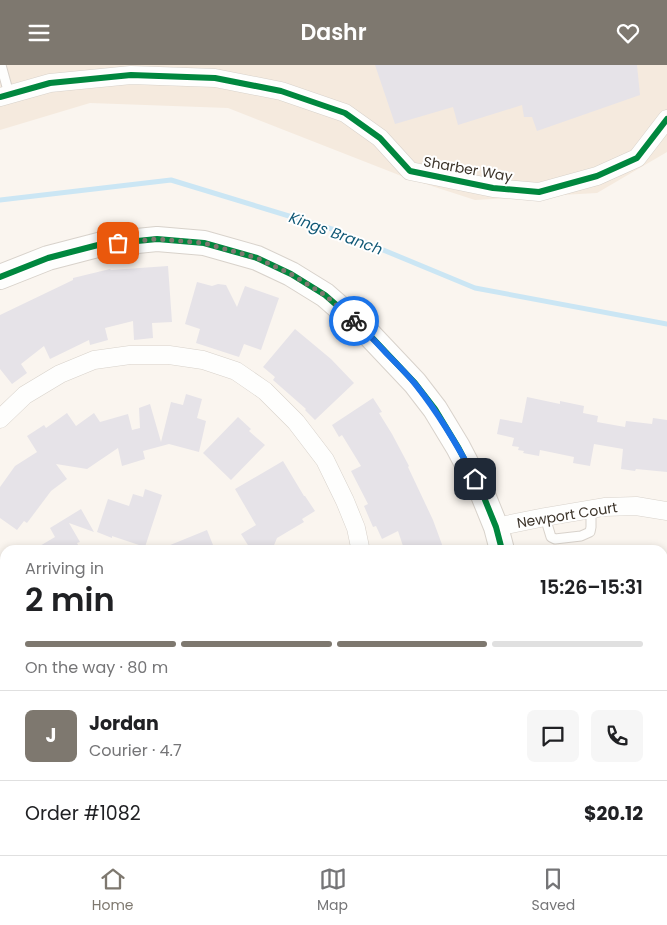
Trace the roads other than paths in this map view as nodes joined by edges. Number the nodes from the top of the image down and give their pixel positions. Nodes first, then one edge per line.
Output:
1 (0, 65) edge
2 (144, 70) edge
3 (5, 95) edge
4 (667, 119) edge
5 (0, 277) edge
6 (0, 419) edge
7 (591, 509) junction
8 (667, 511) edge
9 (545, 517) junction
10 (496, 527) junction
11 (360, 545) edge
12 (501, 545) edge

1 - 3 lane
2 - 3 street, Sharber Way
2 - 4 street, Sharber Way
5 - 10 street
6 - 11 street
7 - 8 street, Newport Court
7 - 9 street, Newport Court
7 - 9 lane
9 - 10 street, Newport Court
10 - 12 street

